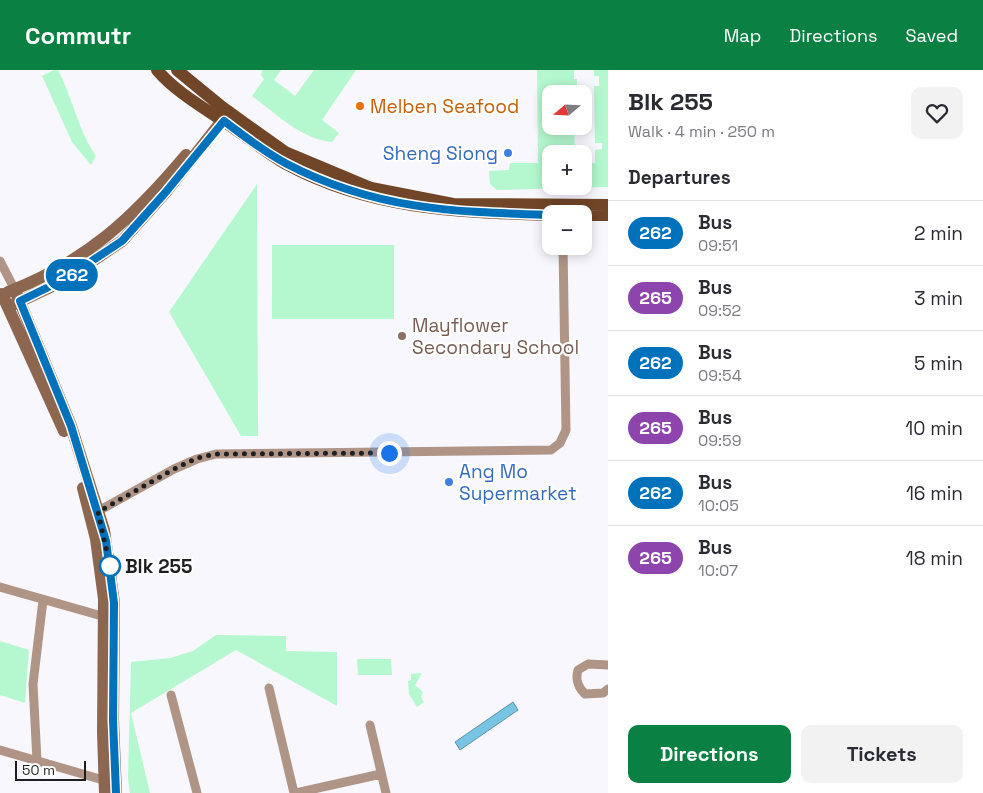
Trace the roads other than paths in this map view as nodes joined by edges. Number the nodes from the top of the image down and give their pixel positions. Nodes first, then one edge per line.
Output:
1 (158, 70) edge
2 (177, 70) edge
3 (223, 114) junction
4 (608, 205) edge
5 (542, 215) edge
6 (592, 215) edge
7 (608, 215) edge
8 (562, 255) edge
9 (0, 261) edge
10 (1, 293) edge
11 (17, 295) junction
12 (4, 309) edge
13 (94, 513) junction
14 (0, 587) edge
15 (43, 600) junction
16 (109, 618) junction
17 (608, 665) edge
18 (268, 688) dead end
19 (608, 690) edge
20 (171, 695) dead end
21 (370, 725) dead end
22 (0, 750) edge
23 (37, 761) junction
24 (381, 774) junction
25 (110, 788) edge
26 (196, 793) edge
27 (295, 793) edge
28 (386, 793) edge

1 - 3 main road
2 - 3 main road
3 - 4 main road
3 - 5 main road
3 - 11 street
6 - 7 main road
8 - 13 street
9 - 11 street
10 - 11 street
10 - 12 street
11 - 12 street
11 - 13 street
12 - 13 street
13 - 16 street
14 - 15 street
15 - 16 street
15 - 23 street
16 - 25 street
17 - 19 street
18 - 27 street
20 - 26 street
21 - 24 street
22 - 23 street
23 - 25 street
24 - 27 street
24 - 28 street

